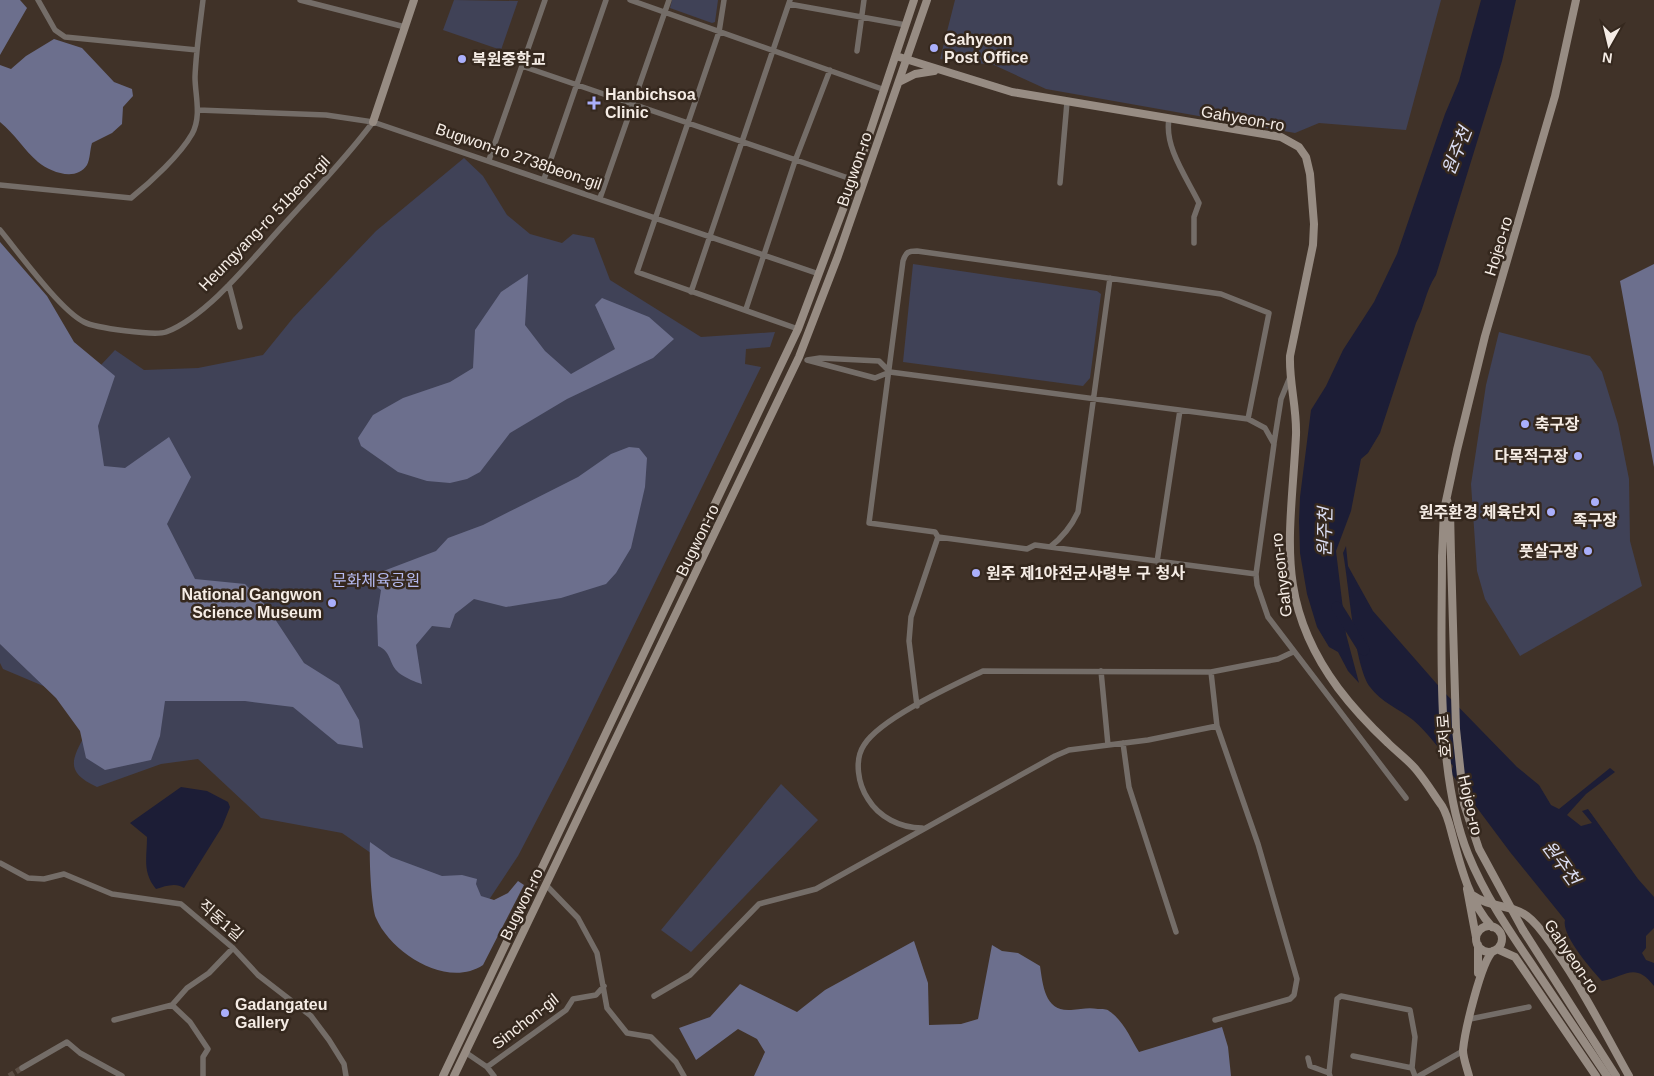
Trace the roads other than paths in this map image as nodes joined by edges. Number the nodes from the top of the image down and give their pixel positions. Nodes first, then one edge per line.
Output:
1 (38, 0) edge
2 (203, 0) edge
3 (300, 0) edge
4 (414, 0) edge
5 (545, 0) edge
6 (606, 0) edge
7 (630, 0) edge
8 (669, 0) edge
9 (724, 0) edge
10 (864, 0) edge
11 (914, 0) edge
12 (927, 0) edge
13 (1576, 0) edge
14 (790, 2) edge
15 (665, 12) junction
16 (862, 17) junction
17 (906, 25) junction
18 (405, 27) junction
19 (719, 32) junction
20 (774, 49) junction
21 (197, 50) junction
22 (858, 50) dead end
23 (896, 56) junction
24 (907, 60) junction
25 (522, 66) junction
26 (830, 70) junction
27 (942, 71) junction
28 (898, 82) junction
29 (578, 86) junction
30 (885, 90) junction
31 (1067, 102) junction
32 (632, 104) junction
33 (198, 110) junction
34 (1170, 119) junction
35 (373, 122) junction
36 (687, 124) junction
37 (742, 143) junction
38 (489, 160) junction
39 (795, 161) junction
40 (544, 179) junction
41 (854, 180) junction
42 (1060, 183) dead end
43 (864, 184) junction
44 (0, 186) edge
45 (600, 198) junction
46 (656, 218) junction
47 (0, 230) edge
48 (709, 236) junction
49 (1194, 243) dead end
50 (764, 254) junction
51 (819, 274) junction
52 (1110, 278) junction
53 (228, 285) junction
54 (691, 292) junction
55 (746, 310) junction
56 (240, 327) dead end
57 (798, 329) junction
58 (787, 354) junction
59 (804, 359) junction
60 (890, 372) junction
61 (1290, 378) junction
62 (1093, 399) junction
63 (1180, 410) junction
64 (1248, 419) junction
65 (1274, 444) junction
66 (1447, 500) junction
67 (938, 537) junction
68 (1050, 547) junction
69 (1451, 556) joint
70 (1157, 562) junction
71 (1256, 574) junction
72 (1293, 652) junction
73 (1101, 671) junction
74 (1212, 672) junction
75 (917, 706) junction
76 (1217, 726) junction
77 (1124, 743) junction
78 (1108, 745) junction
79 (1406, 798) dead end
80 (922, 828) junction
81 (0, 864) edge
82 (1465, 880) junction
83 (546, 885) junction
84 (1474, 896) junction
85 (1492, 927) junction
86 (1176, 932) dead end
87 (1476, 937) junction
88 (1478, 945) junction
89 (233, 948) junction
90 (1495, 950) junction
91 (604, 986) junction
92 (1478, 986) junction
93 (654, 996) dead end
94 (172, 1005) junction
95 (1529, 1007) dead end
96 (1470, 1019) junction
97 (114, 1020) dead end
98 (1215, 1020) dead end
99 (457, 1048) junction
100 (1463, 1051) junction
101 (465, 1052) junction
102 (1353, 1056) dead end
103 (1308, 1058) dead end
104 (487, 1066) junction
105 (22, 1068) tunnel mouth
106 (1412, 1068) junction
107 (1329, 1074) edge
108 (122, 1076) edge
109 (202, 1076) edge
110 (346, 1076) edge
111 (443, 1076) edge
112 (454, 1076) edge
113 (494, 1076) edge
114 (684, 1076) edge
115 (1417, 1076) edge
116 (1469, 1076) edge
117 (1596, 1076) edge
118 (1607, 1076) edge
119 (1616, 1076) edge
120 (1629, 1076) edge

1 - 21 street
2 - 21 street
3 - 18 street
4 - 18 street
5 - 25 street
6 - 29 street
7 - 15 street
8 - 15 street
9 - 19 street
10 - 16 street
11 - 17 street, Bugwon-ro
12 - 24 street, Bugwon-ro
13 - 66 street, Hojeo-ro
14 - 16 street
14 - 20 street
15 - 19 street
15 - 32 street
16 - 17 street
16 - 22 street
17 - 23 street, Bugwon-ro
18 - 35 street
19 - 20 street
19 - 36 street
20 - 26 street
20 - 37 street
21 - 33 street
23 - 24 street, Gahyeon-ro
23 - 30 street, Bugwon-ro
24 - 27 street, Gahyeon-ro
24 - 28 street, Bugwon-ro
25 - 29 street
25 - 38 street
26 - 30 street
26 - 39 street
27 - 28 street
27 - 31 street, Gahyeon-ro
28 - 43 street, Bugwon-ro
29 - 32 street
29 - 40 street
30 - 41 street, Bugwon-ro
31 - 34 street, Gahyeon-ro
31 - 42 street
32 - 36 street
32 - 45 street
33 - 35 street, Bugwon-ro 2738beon-gil
33 - 44 street
34 - 49 street
34 - 61 street, Gahyeon-ro
35 - 38 street, Bugwon-ro 2738beon-gil
35 - 53 street, Heungyang-ro 51beon-gil
36 - 37 street
36 - 46 street
37 - 39 street
37 - 48 street
38 - 40 street, Bugwon-ro 2738beon-gil
39 - 41 street
39 - 50 street
40 - 45 street, Bugwon-ro 2738beon-gil
41 - 43 street
41 - 51 street, Bugwon-ro
43 - 59 street, Bugwon-ro
45 - 46 street, Bugwon-ro 2738beon-gil
46 - 48 street, Bugwon-ro 2738beon-gil
46 - 54 street
47 - 53 street, Heungyang-ro 51beon-gil
48 - 50 street, Bugwon-ro 2738beon-gil
48 - 54 street
50 - 51 street, Bugwon-ro 2738beon-gil
50 - 55 street
51 - 57 street, Bugwon-ro
52 - 60 street
52 - 62 street
52 - 64 street
53 - 56 street
54 - 55 street
55 - 57 street
57 - 58 street, Bugwon-ro
58 - 59 street
58 - 99 street, Bugwon-ro
59 - 60 street
59 - 60 street
59 - 83 street, Bugwon-ro
60 - 62 street
60 - 67 street
61 - 65 street
61 - 82 street, Gahyeon-ro
62 - 63 street
62 - 68 street
63 - 64 street
63 - 70 street
64 - 65 street
65 - 71 street
66 - 69 street, Hojeo-ro
66 - 118 street, Hojeo-ro, bridge
67 - 68 street
67 - 75 street
68 - 70 street
69 - 119 street, 호저로, bridge
70 - 71 street
71 - 72 street
72 - 74 street
72 - 79 street
73 - 74 street
73 - 75 street
73 - 78 street
74 - 76 street
75 - 80 street
76 - 77 street
76 - 98 street
77 - 78 street
77 - 86 street
78 - 80 street
80 - 93 street
81 - 89 street, 직동1길
82 - 84 street, Gahyeon-ro
82 - 87 street
83 - 91 street
83 - 101 street, Bugwon-ro
84 - 85 street
84 - 120 street, Gahyeon-ro
85 - 87 street
85 - 90 street
87 - 88 street
88 - 90 street
88 - 92 street
89 - 94 street
89 - 110 street, 직동1길
90 - 92 street
90 - 117 street
91 - 104 street, Sinchon-gil
91 - 114 street
92 - 96 street
94 - 97 street
94 - 109 street
95 - 96 street
96 - 100 street
99 - 101 street
99 - 111 street, Bugwon-ro
100 - 115 street
100 - 116 street
101 - 104 street, Sinchon-gil
101 - 112 street, Bugwon-ro
102 - 106 street
103 - 107 street
104 - 113 street, Sinchon-gil
105 - 108 street
106 - 107 street
106 - 115 street

